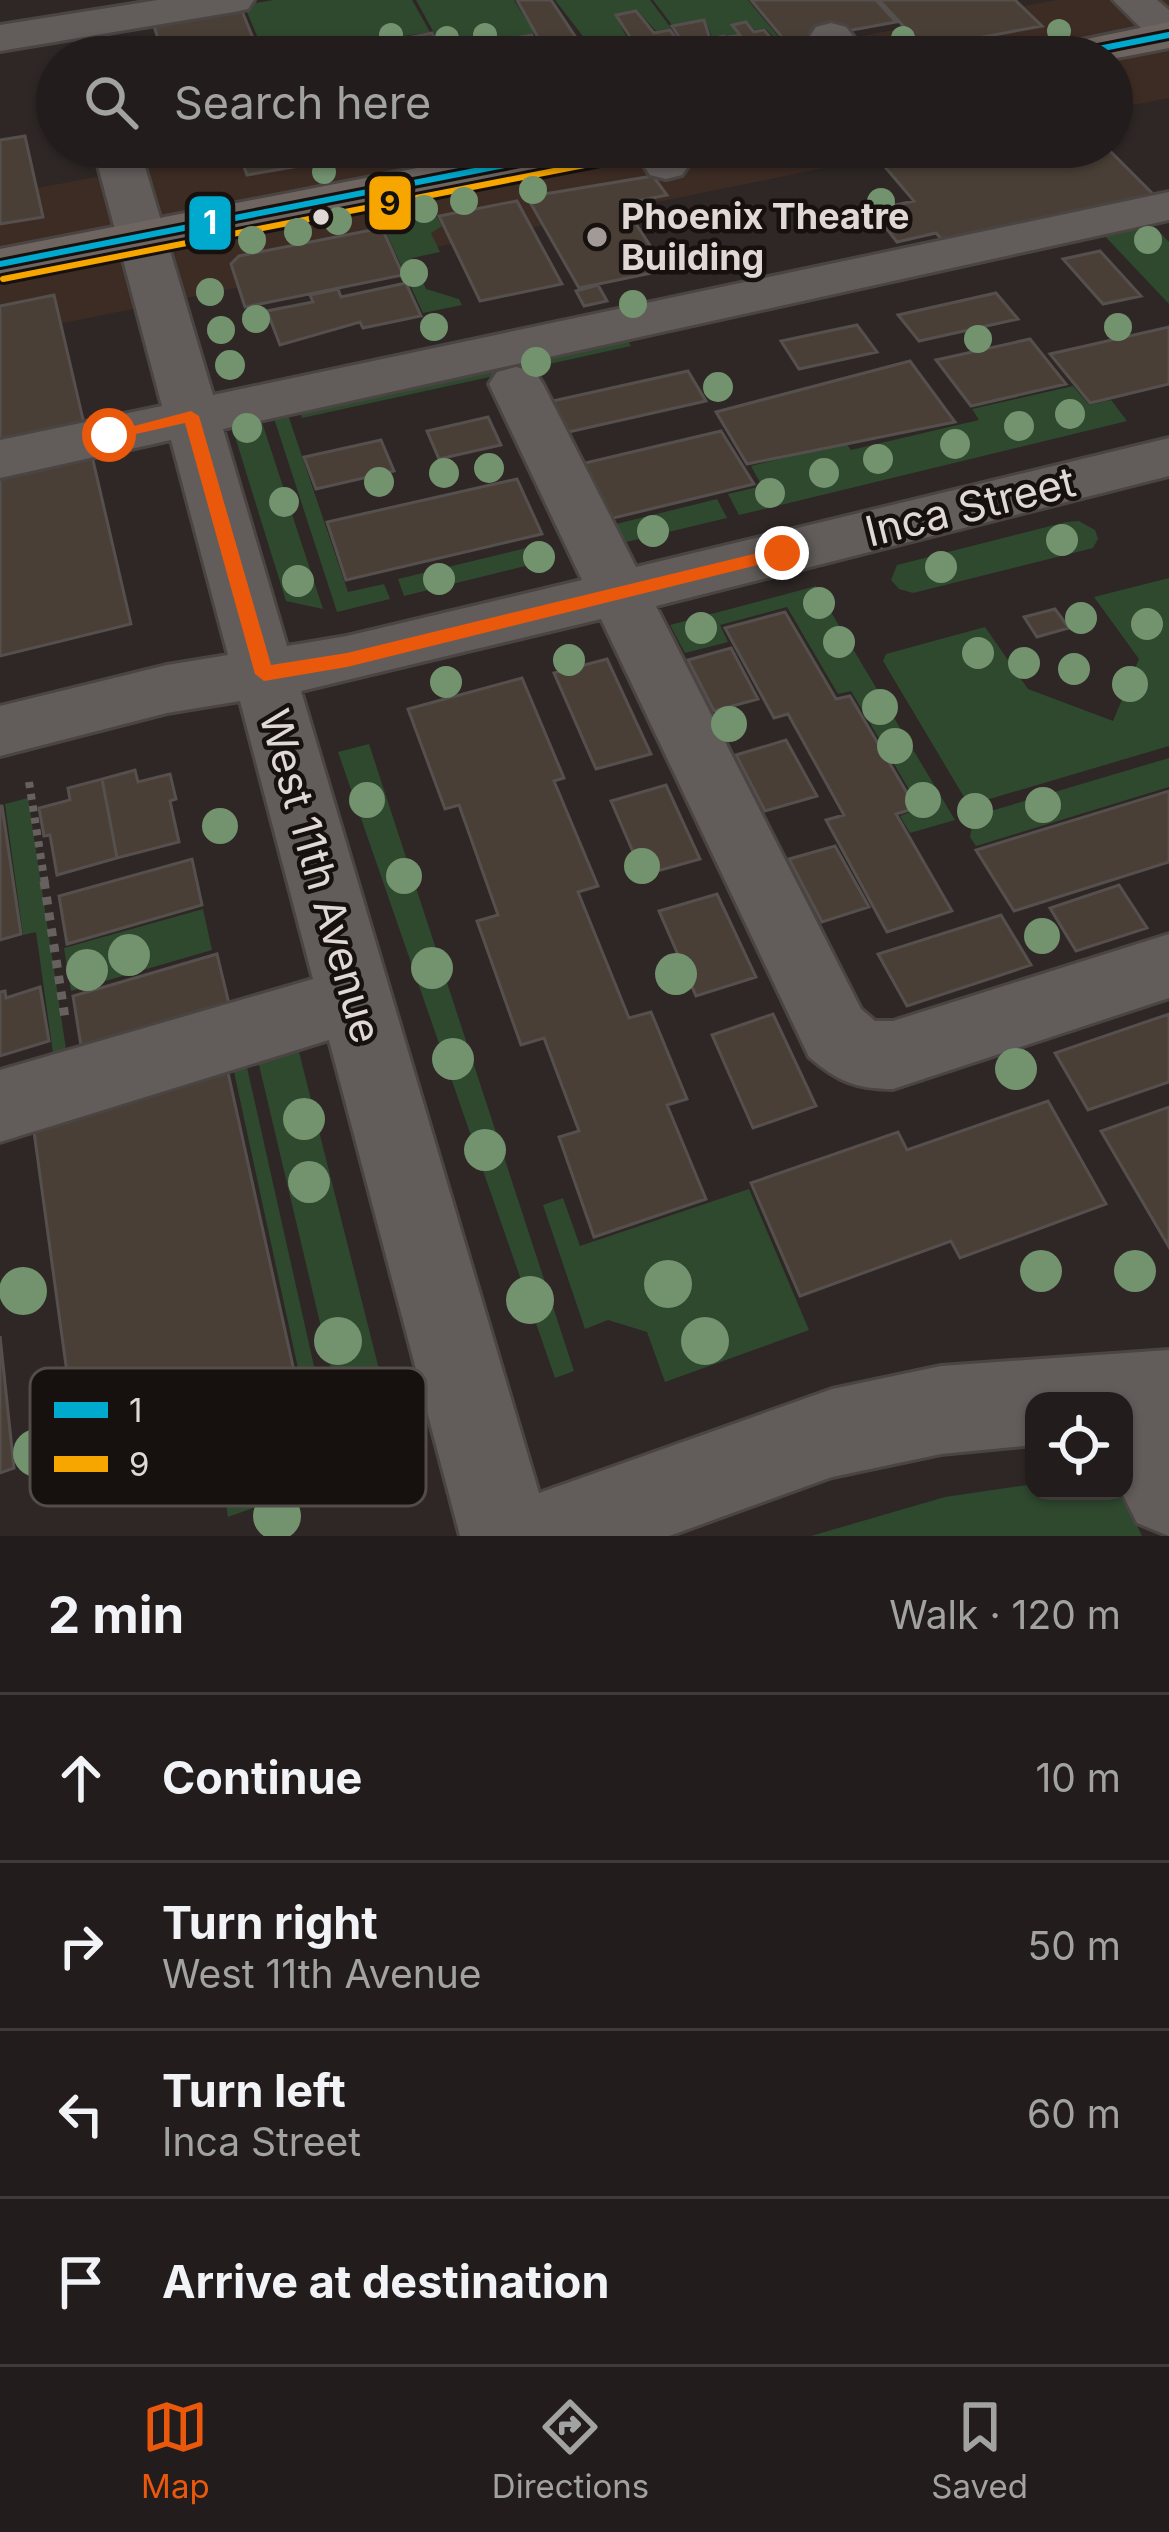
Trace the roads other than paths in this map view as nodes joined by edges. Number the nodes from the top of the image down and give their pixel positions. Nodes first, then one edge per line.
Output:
1 (234, 0) edge
2 (1133, 0) edge
3 (82, 27) edge
4 (1169, 34) edge
5 (0, 38) edge
6 (1133, 41) edge
7 (122, 168) edge
8 (489, 168) edge
9 (1169, 206) edge
10 (141, 236) junction
11 (0, 264) edge
12 (516, 384) dead end
13 (191, 416) junction
14 (1169, 457) edge
15 (0, 459) edge
16 (618, 593) junction
17 (264, 674) junction
18 (14, 757) edge
19 (1169, 966) edge
20 (356, 999) junction
21 (0, 1106) edge
22 (1025, 1403) edge
23 (1133, 1429) edge
24 (1169, 1492) edge
25 (506, 1536) edge
26 (544, 1536) edge

1 - 3 street
2 - 4 street
3 - 5 street
4 - 6 main road
7 - 10 street, West 11th Avenue
8 - 10 main road
9 - 13 street
10 - 11 main road
10 - 13 street, West 11th Avenue
12 - 16 street
13 - 15 street
13 - 17 street, West 11th Avenue
14 - 16 street, Inca Street
16 - 17 street, Inca Street
16 - 19 street
17 - 18 street, Inca Street
17 - 20 street, West 11th Avenue
20 - 21 street
20 - 25 street, West 11th Avenue
22 - 26 street
23 - 24 street

